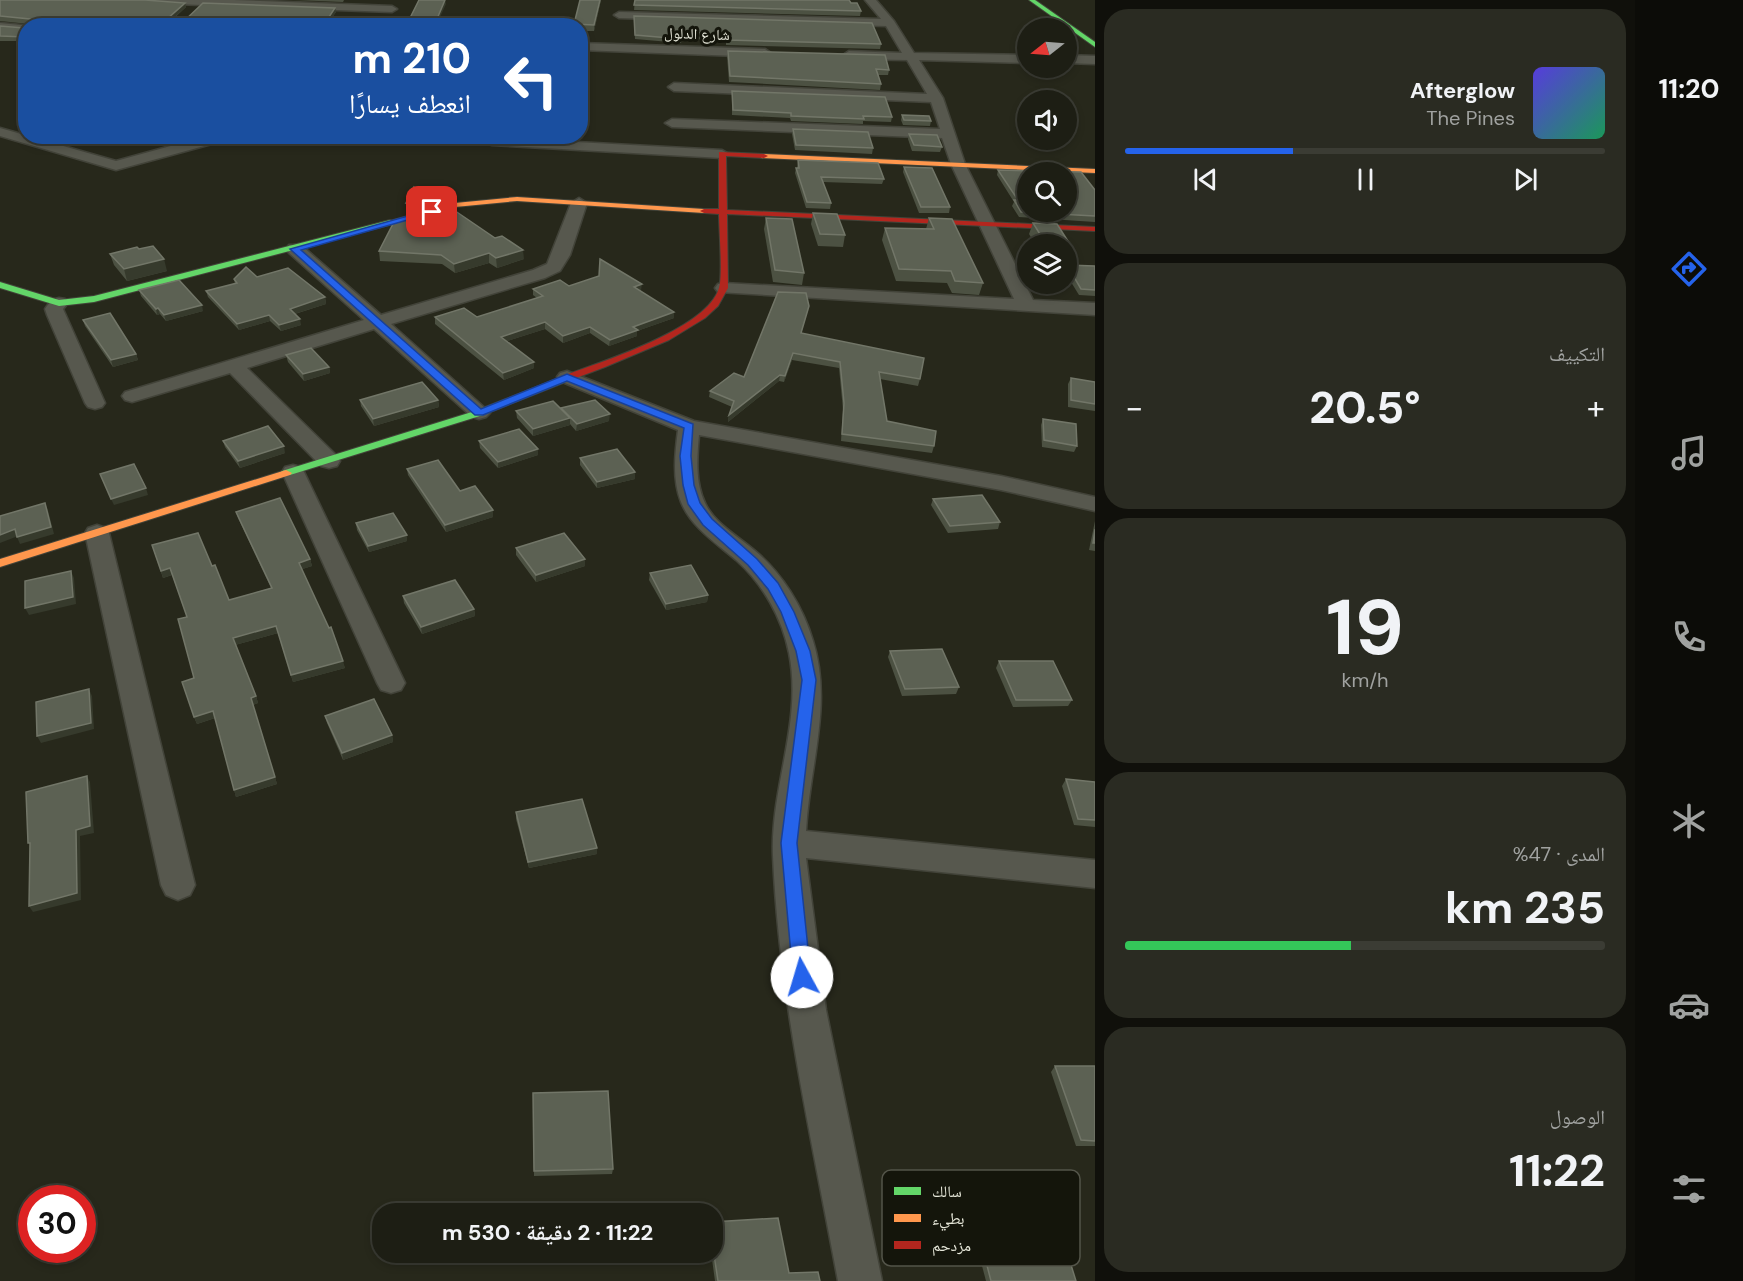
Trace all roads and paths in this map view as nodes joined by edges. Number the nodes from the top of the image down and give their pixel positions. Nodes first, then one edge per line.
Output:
1 (148, 0) edge
2 (623, 0) edge
3 (870, 0) edge
4 (1032, 0) edge
5 (1047, 0) edge
6 (202, 1) edge
7 (393, 8) edge
8 (187, 14) dead end
9 (890, 23) junction
10 (0, 26) edge
11 (18, 27) edge
12 (616, 31) junction
13 (1095, 33) edge
14 (588, 43) edge
15 (1095, 45) edge
16 (774, 53) edge
17 (832, 55) edge
18 (913, 57) junction
19 (1017, 59) edge
20 (1077, 59) edge
21 (1095, 60) edge
22 (674, 87) dead end
23 (936, 98) junction
24 (17, 123) dead end
25 (672, 123) dead end
26 (0, 131) edge
27 (949, 134) junction
28 (18, 136) edge
29 (43, 144) edge
30 (196, 144) edge
31 (545, 144) edge
32 (722, 154) junction
33 (958, 164) junction
34 (1095, 171) edge
35 (579, 203) junction
36 (721, 212) junction
37 (987, 223) junction
38 (1095, 229) edge
39 (295, 249) junction
40 (0, 285) edge
41 (724, 288) junction
42 (59, 303) junction
43 (1027, 306) junction
44 (1095, 309) edge
45 (379, 323) junction
46 (235, 367) junction
47 (567, 377) junction
48 (132, 396) dead end
49 (95, 403) dead end
50 (479, 413) junction
51 (690, 427) junction
52 (329, 461) junction
53 (293, 472) junction
54 (1095, 504) edge
55 (98, 533) junction
56 (0, 564) edge
57 (391, 683) dead end
58 (789, 843) junction
59 (1095, 874) edge
60 (178, 885) dead end
61 (860, 1281) edge

1 - 6 street
2 - 12 street
3 - 9 street
4 - 15 main road
5 - 13 main road
6 - 7 street
6 - 8 street
9 - 12 street
9 - 18 street
10 - 11 street
12 - 14 street, شارع الدلول
12 - 16 street, شارع الدلول
17 - 18 street
18 - 19 street
18 - 23 street
20 - 21 street
22 - 23 street
23 - 27 street
24 - 26 street
25 - 27 street
26 - 28 street
27 - 33 street
29 - 30 street
31 - 32 street
32 - 33 main road
32 - 36 main road
33 - 34 main road
33 - 37 street
35 - 36 main road
35 - 39 main road
35 - 45 street
36 - 37 main road
36 - 41 main road
37 - 38 main road
37 - 43 street
39 - 42 main road
39 - 45 street
40 - 42 main road
41 - 43 street
41 - 47 main road
42 - 49 street
43 - 44 street
45 - 46 street
45 - 50 street
46 - 48 street
46 - 52 street
47 - 50 main road
47 - 51 street
50 - 52 main road
51 - 54 street
51 - 58 street
52 - 53 main road
53 - 55 main road
53 - 57 street
55 - 56 main road
55 - 60 street
58 - 59 street
58 - 61 street

